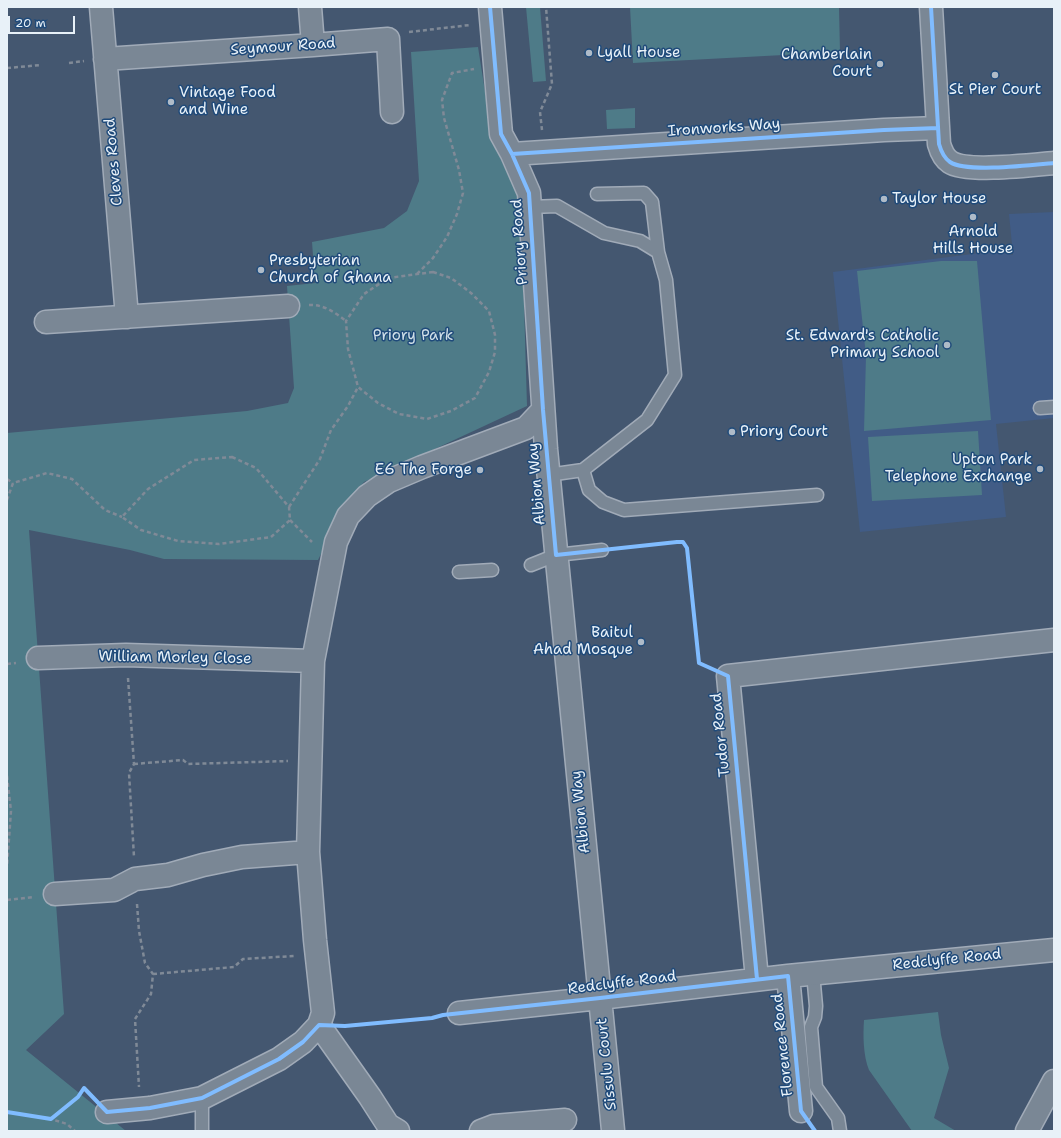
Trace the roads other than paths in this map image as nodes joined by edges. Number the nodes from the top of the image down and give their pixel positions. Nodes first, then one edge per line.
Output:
1 (101, 7) edge
2 (310, 7) edge
3 (931, 7) edge
4 (490, 15) edge
5 (313, 45) junction
6 (105, 59) junction
7 (392, 112) dead end
8 (938, 128) junction
9 (512, 154) junction
10 (1054, 164) edge
11 (597, 194) dead end
12 (530, 207) junction
13 (658, 252) junction
14 (288, 306) road end
15 (127, 317) junction
16 (46, 322) dead end
17 (1054, 407) edge
18 (1040, 408) dead end
19 (542, 410) junction
20 (583, 470) junction
21 (548, 475) junction
22 (817, 495) dead end
23 (602, 550) dead end
24 (556, 560) junction
25 (531, 566) dead end
26 (492, 570) dead end
27 (459, 572) dead end
28 (1054, 640) edge
29 (38, 658) dead end
30 (313, 661) junction
31 (308, 852) junction
32 (55, 894) road end
33 (1054, 950) edge
34 (813, 973) junction
35 (788, 976) junction
36 (757, 979) junction
37 (600, 998) junction
38 (459, 1013) dead end
39 (319, 1025) junction
40 (1054, 1081) edge
41 (202, 1098) junction
42 (802, 1111) dead end
43 (107, 1112) road end
44 (565, 1120) dead end
45 (613, 1130) edge
46 (202, 1131) edge
47 (398, 1131) edge
48 (481, 1131) edge
49 (840, 1131) edge
50 (1027, 1131) edge

1 - 6 street, Cleves Road
2 - 5 street
3 - 8 street
4 - 9 street, Priory Road
5 - 6 street, Seymour Road
5 - 7 street, Seymour Road
6 - 15 street, Cleves Road
8 - 9 street, Ironworks Way
8 - 10 street
9 - 12 street, Priory Road
11 - 13 lane
12 - 13 lane
12 - 19 street, Priory Road
13 - 20 lane
14 - 15 street
15 - 16 street
17 - 18 lane
19 - 21 street, Albion Way
19 - 30 street
20 - 21 lane
20 - 22 lane
21 - 24 street, Albion Way
23 - 24 lane
24 - 25 lane
24 - 37 street, Albion Way
26 - 27 lane
28 - 36 street, Tudor Road
29 - 30 street, William Morley Close
30 - 31 street
31 - 32 street
31 - 39 street
33 - 34 street, Redclyffe Road
34 - 35 street, Redclyffe Road
34 - 49 lane
35 - 36 street, Redclyffe Road
35 - 42 street, Florence Road
36 - 37 street, Redclyffe Road
37 - 38 street, Redclyffe Road
37 - 45 street, Sissulu Court
39 - 41 street
39 - 47 street
40 - 50 street
41 - 43 street
41 - 46 lane
44 - 48 street

